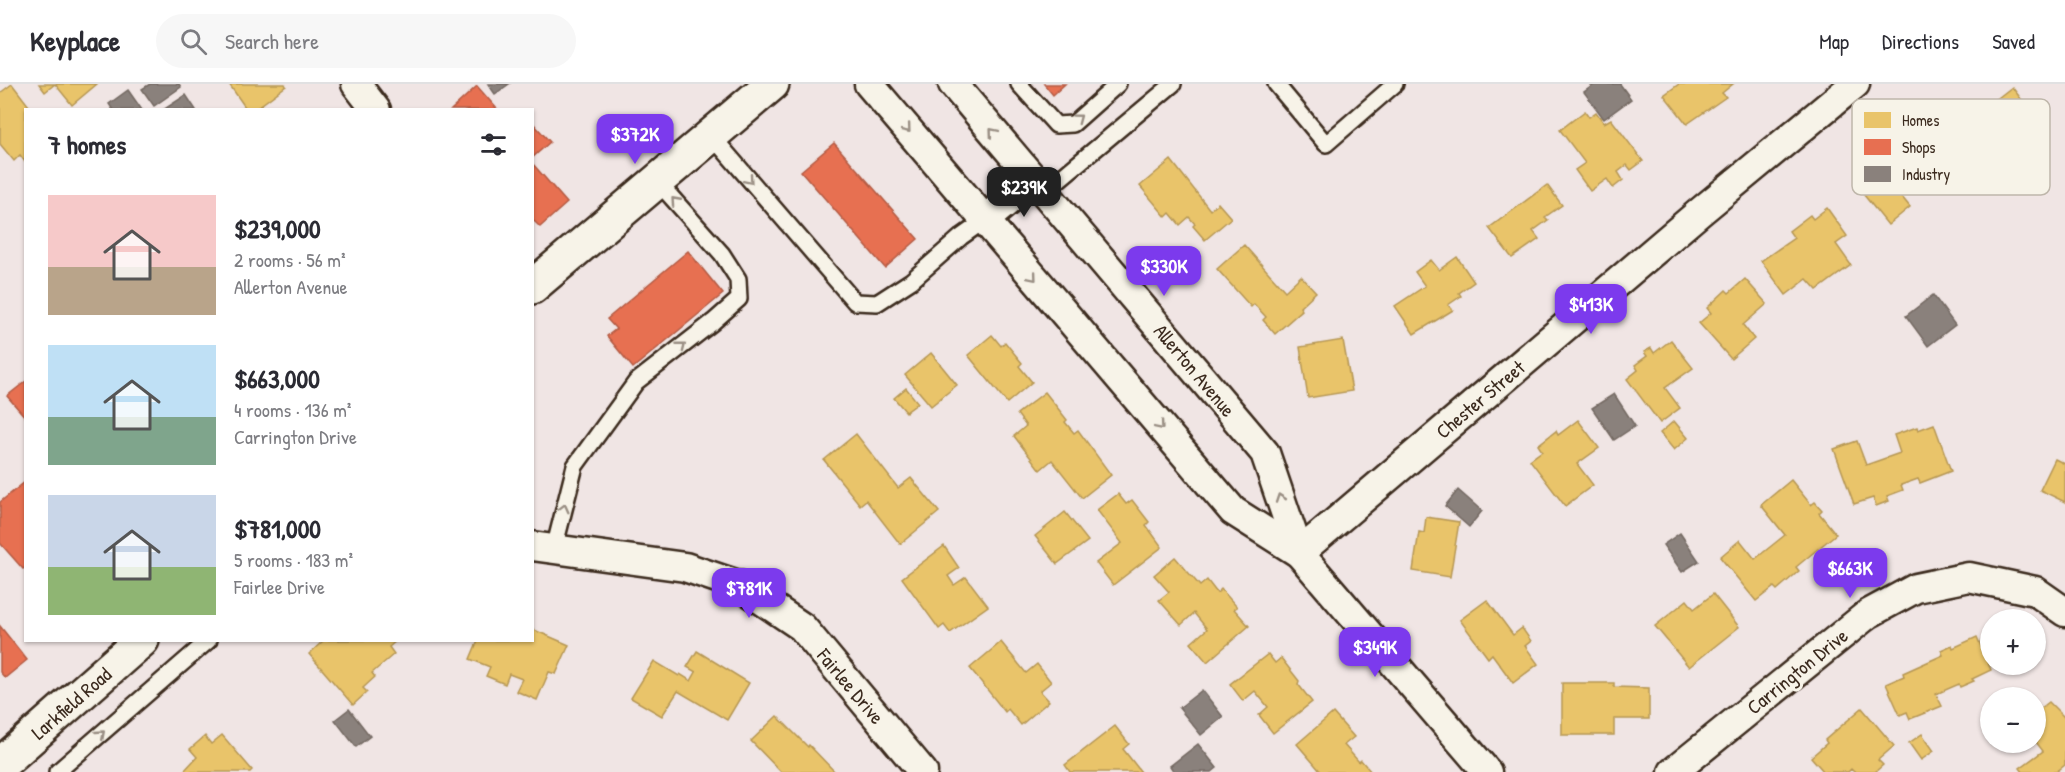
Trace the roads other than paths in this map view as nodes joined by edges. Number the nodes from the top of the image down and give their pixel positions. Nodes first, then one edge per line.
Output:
1 (356, 84) edge
2 (772, 84) edge
3 (869, 84) edge
4 (953, 84) edge
5 (1019, 84) edge
6 (1118, 84) edge
7 (1173, 84) edge
8 (1276, 84) edge
9 (1395, 84) edge
10 (1855, 84) edge
11 (374, 108) edge
12 (711, 135) junction
13 (657, 181) junction
14 (1039, 186) junction
15 (985, 220) junction
16 (534, 285) edge
17 (543, 548) edge
18 (1299, 553) junction
19 (2065, 612) edge
20 (140, 642) edge
21 (207, 642) edge
22 (0, 765) edge
23 (57, 772) edge
24 (923, 772) edge
25 (1487, 772) edge
26 (1673, 772) edge

1 - 11 street
2 - 12 main road
3 -> 15 street, Allerton Avenue
14 -> 4 street, Allerton Avenue
5 -> 6 lane
7 - 14 lane
8 - 9 lane
10 - 18 street, Chester Street
12 - 13 main road
12 -> 15 lane
13 - 16 main road
17 -> 13 lane
14 - 15 street
18 -> 14 street, Allerton Avenue
15 -> 18 street, Allerton Avenue
17 - 24 street, Fairlee Drive
18 - 25 street, Allerton Avenue
19 - 26 street, Carrington Drive
20 - 22 main road, Larkfield Road
23 -> 21 lane

